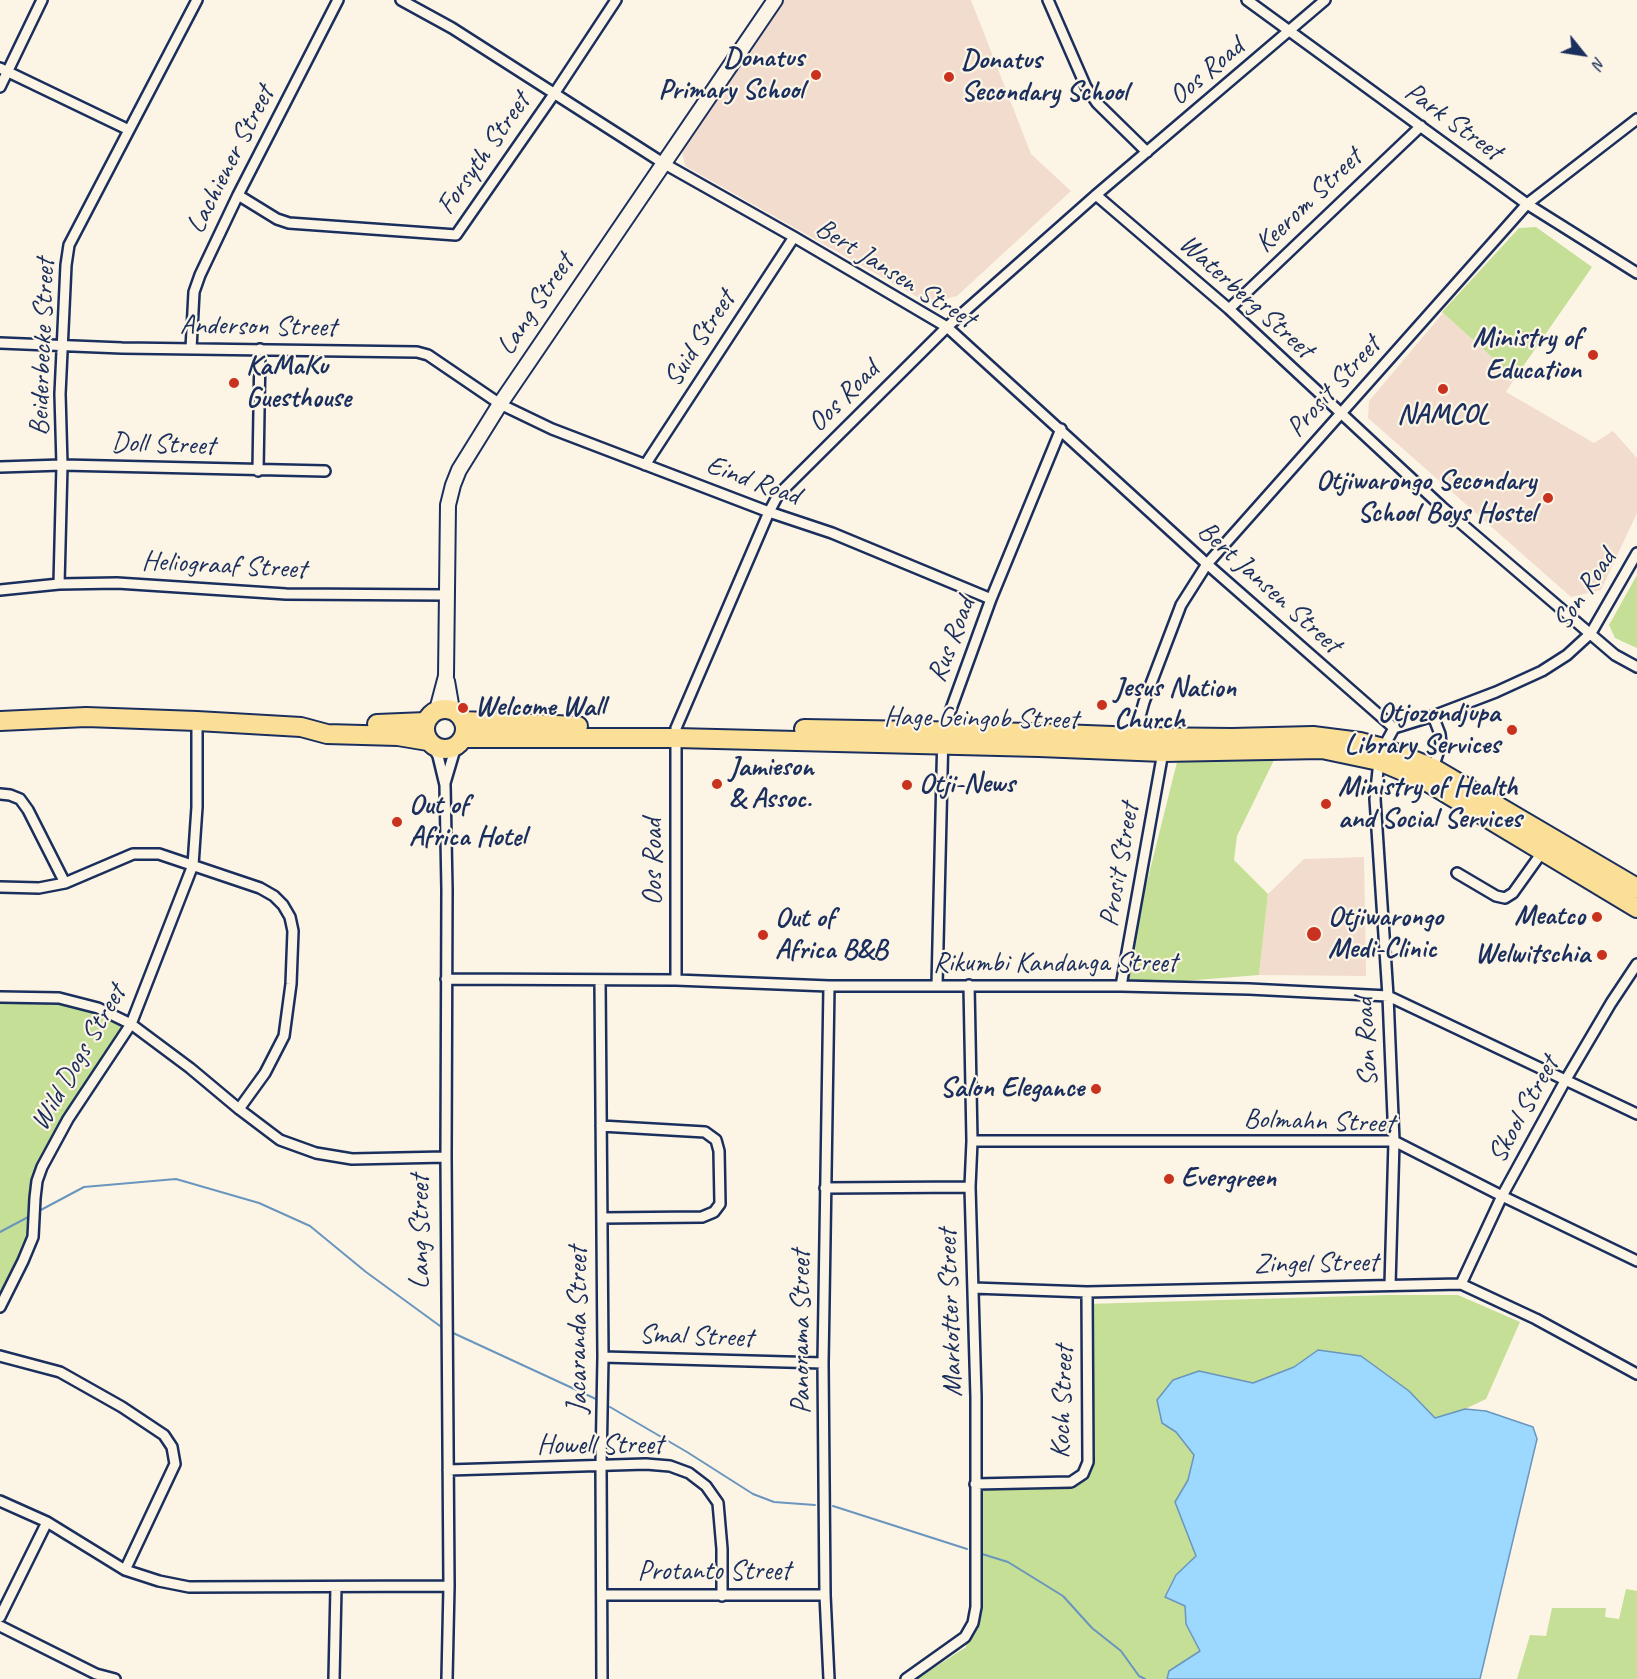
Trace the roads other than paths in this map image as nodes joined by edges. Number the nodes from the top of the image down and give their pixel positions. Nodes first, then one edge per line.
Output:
1 (42, 0) edge
2 (197, 0) edge
3 (338, 0) edge
4 (400, 0) edge
5 (616, 0) edge
6 (775, 0) edge
7 (1048, 0) edge
8 (1247, 0) edge
9 (1325, 0) edge
10 (1290, 31) junction
11 (4, 70) edge
12 (0, 87) edge
13 (554, 94) junction
14 (1637, 119) edge
15 (1421, 126) junction
16 (129, 130) junction
17 (1147, 152) junction
18 (663, 163) junction
19 (237, 195) junction
20 (1096, 195) junction
21 (1527, 204) junction
22 (794, 237) junction
23 (1637, 273) edge
24 (1229, 309) junction
25 (947, 327) junction
26 (0, 343) edge
27 (63, 346) junction
28 (191, 349) junction
29 (260, 349) junction
30 (500, 404) junction
31 (1341, 414) junction
32 (1061, 429) junction
33 (62, 465) junction
34 (645, 465) junction
35 (0, 467) edge
36 (258, 471) junction
37 (325, 471) dead end
38 (769, 512) junction
39 (1637, 553) edge
40 (1207, 564) junction
41 (59, 584) junction
42 (0, 590) edge
43 (447, 595) junction
44 (991, 599) junction
45 (1591, 633) junction
46 (1637, 667) edge
47 (1433, 716) junction
48 (0, 721) edge
49 (197, 721) junction
50 (449, 724) junction
51 (301, 728) junction
52 (1394, 728) junction
53 (676, 733) junction
54 (1138, 737) junction
55 (943, 738) junction
56 (430, 743) junction
57 (1163, 752) junction
58 (1381, 754) junction
59 (1430, 775) junction
60 (445, 785) junction
61 (0, 794) edge
62 (1467, 797) junction
63 (1543, 851) junction
64 (193, 865) junction
65 (1456, 873) dead end
66 (65, 883) junction
67 (0, 887) edge
68 (1637, 888) edge
69 (1637, 908) edge
70 (1637, 964) edge
71 (446, 979) junction
72 (600, 980) junction
73 (676, 981) junction
74 (969, 985) junction
75 (830, 986) junction
76 (937, 986) junction
77 (1120, 986) junction
78 (1388, 996) junction
79 (0, 997) edge
80 (131, 1024) junction
81 (1565, 1081) junction
82 (238, 1109) junction
83 (1637, 1114) edge
84 (601, 1126) junction
85 (972, 1141) junction
86 (1394, 1141) junction
87 (446, 1157) junction
88 (970, 1187) junction
89 (825, 1188) junction
90 (1502, 1196) junction
91 (602, 1218) junction
92 (1637, 1261) edge
93 (1461, 1284) junction
94 (1390, 1285) junction
95 (973, 1288) junction
96 (1087, 1292) junction
97 (0, 1307) edge
98 (0, 1356) edge
99 (603, 1357) junction
100 (823, 1363) junction
101 (1637, 1374) edge
102 (601, 1466) junction
103 (448, 1470) junction
104 (975, 1484) junction
105 (0, 1501) edge
106 (47, 1522) junction
107 (125, 1570) junction
108 (449, 1586) junction
109 (336, 1587) junction
110 (602, 1595) junction
111 (825, 1595) junction
112 (722, 1596) junction
113 (0, 1617) edge
114 (0, 1626) edge
115 (115, 1679) edge
116 (334, 1679) edge
117 (447, 1679) edge
118 (602, 1679) edge
119 (829, 1679) edge
120 (906, 1679) edge

1 - 11 street
2 - 16 street, Beiderbecke Street
3 - 19 street, Lachiener Street
4 - 13 street, Bert Jansen Street
5 - 13 street, Forsyth Street
6 - 18 street, Lang Street
7 - 17 street
8 - 10 street, Park Street
9 - 10 street, Oos Road
10 - 15 street, Park Street
10 - 17 street, Oos Road
11 - 12 street
11 - 16 street
13 - 18 street, Bert Jansen Street
13 - 19 street, Forsyth Street
14 - 21 street, Prosit Street
15 - 21 street, Park Street
15 - 24 street, Keerom Street
16 - 27 street, Beiderbecke Street
17 - 20 street, Oos Road
18 - 22 street, Bert Jansen Street
18 - 30 street, Lang Street
19 - 28 street, Lachiener Street
20 - 24 street, Waterberg Street
20 - 25 street, Oos Road
21 - 23 street, Park Street
21 - 31 street, Prosit Street
22 - 25 street, Bert Jansen Street
22 - 34 street, Suid Street
24 - 31 street, Waterberg Street
25 - 32 street, Bert Jansen Street
25 - 38 street, Oos Road
26 - 27 street, Anderson Street
27 - 28 street, Anderson Street
27 - 33 street, Beiderbecke Street
28 - 29 street, Anderson Street
29 - 30 street, Anderson Street
29 - 36 street
30 - 34 street, Eind Road
30 - 43 street, Lang Street
31 - 40 street, Prosit Street
31 - 45 street, Waterberg Street
32 - 40 street, Bert Jansen Street
32 - 44 street, Rus Road
33 - 35 street, Doll Street
33 - 36 street, Doll Street
33 - 41 street, Beiderbecke Street
34 - 38 street, Eind Road
36 - 37 street, Doll Street
38 - 44 street, Eind Road
38 - 53 street, Oos Road
39 - 45 street, Son Road
40 - 52 street, Bert Jansen Street
40 - 54 street, Prosit Street
41 - 42 street, Heliograaf Street
41 - 43 street, Heliograaf Street
43 - 50 street, Lang Street
44 - 55 street, Rus Road
45 - 46 street, Waterberg Street
45 - 47 street, Son Road
47 - 52 street, Son Road
47 - 59 street
48 - 49 highway
49 - 51 highway
49 - 64 street, Wild Dogs Street
50 - 51 highway
50 - 53 highway, Hage Geingob Street
50 - 56 highway, Hage Geingob Street
50 - 56 highway
50 - 60 street, Lang Street
51 - 56 highway, Hage Geingob Street
52 - 58 street, Son Road
53 - 55 highway, Hage Geingob Street
53 - 73 street, Oos Road
54 - 55 highway, Hage Geingob Street
54 - 58 highway, Hage Geingob Street
55 - 57 highway, Hage Geingob Street
55 - 76 street, Rus Road
56 - 60 street, Lang Street
57 - 58 highway, Hage Geingob Street
57 - 77 street, Prosit Street
58 - 59 highway, Hage Geingob Street
58 - 78 street, Son Road
59 - 62 highway, Hage Geingob Street
60 - 71 street, Lang Street
61 - 66 street
62 - 63 highway, Hage Geingob Street
62 - 68 highway, Hage Geingob Street
63 - 65 street
63 - 69 highway, Hage Geingob Street
64 - 66 street
64 - 80 street, Wild Dogs Street
64 - 82 street
66 - 67 street
70 - 81 street, Skool Street
71 - 72 street, Rikumbi Kandanga Street
71 - 87 street, Lang Street
72 - 73 street, Rikumbi Kandanga Street
72 - 84 street, Jacaranda Street
73 - 75 street, Rikumbi Kandanga Street
74 - 76 street, Rikumbi Kandanga Street
74 - 77 street, Rikumbi Kandanga Street
74 - 85 street, Markotter Street
75 - 76 street, Rikumbi Kandanga Street
75 - 89 street, Panorama Street
77 - 78 street, Rikumbi Kandanga Street
78 - 81 street, Rikumbi Kandanga Street
78 - 86 street, Son Road
79 - 80 street
80 - 82 street
80 - 97 street, Wild Dogs Street
81 - 83 street, Rikumbi Kandanga Street
81 - 90 street, Skool Street
82 - 87 street
84 - 91 street, Jacaranda Street
84 - 91 street
85 - 86 street, Bolmahn Street
85 - 88 street, Markotter Street
86 - 90 street, Bolmahn Street
86 - 94 street, Son Road
87 - 103 street, Lang Street
88 - 89 street
88 - 95 street, Markotter Street
89 - 100 street, Panorama Street
90 - 92 street, Bolmahn Street
90 - 93 street, Skool Street
91 - 99 street, Jacaranda Street
93 - 94 street, Zingel Street
93 - 101 street, Zingel Street
94 - 96 street, Zingel Street
95 - 96 street, Zingel Street
95 - 104 street, Markotter Street
96 - 104 street, Koch Street
98 - 107 street
99 - 100 street, Smal Street
99 - 102 street, Jacaranda Street
100 - 111 street, Panorama Street
102 - 103 street, Howell Street
102 - 110 street, Jacaranda Street
102 - 112 street, Howell Street
103 - 108 street, Lang Street
104 - 120 street, Markotter Street
105 - 106 street
106 - 107 street
106 - 113 street
107 - 109 street
108 - 109 street
108 - 117 street, Lang Street
109 - 116 street
110 - 112 street, Protanto Street
110 - 118 street, Jacaranda Street
111 - 112 street, Protanto Street
111 - 119 street, Panorama Street
114 - 115 street

